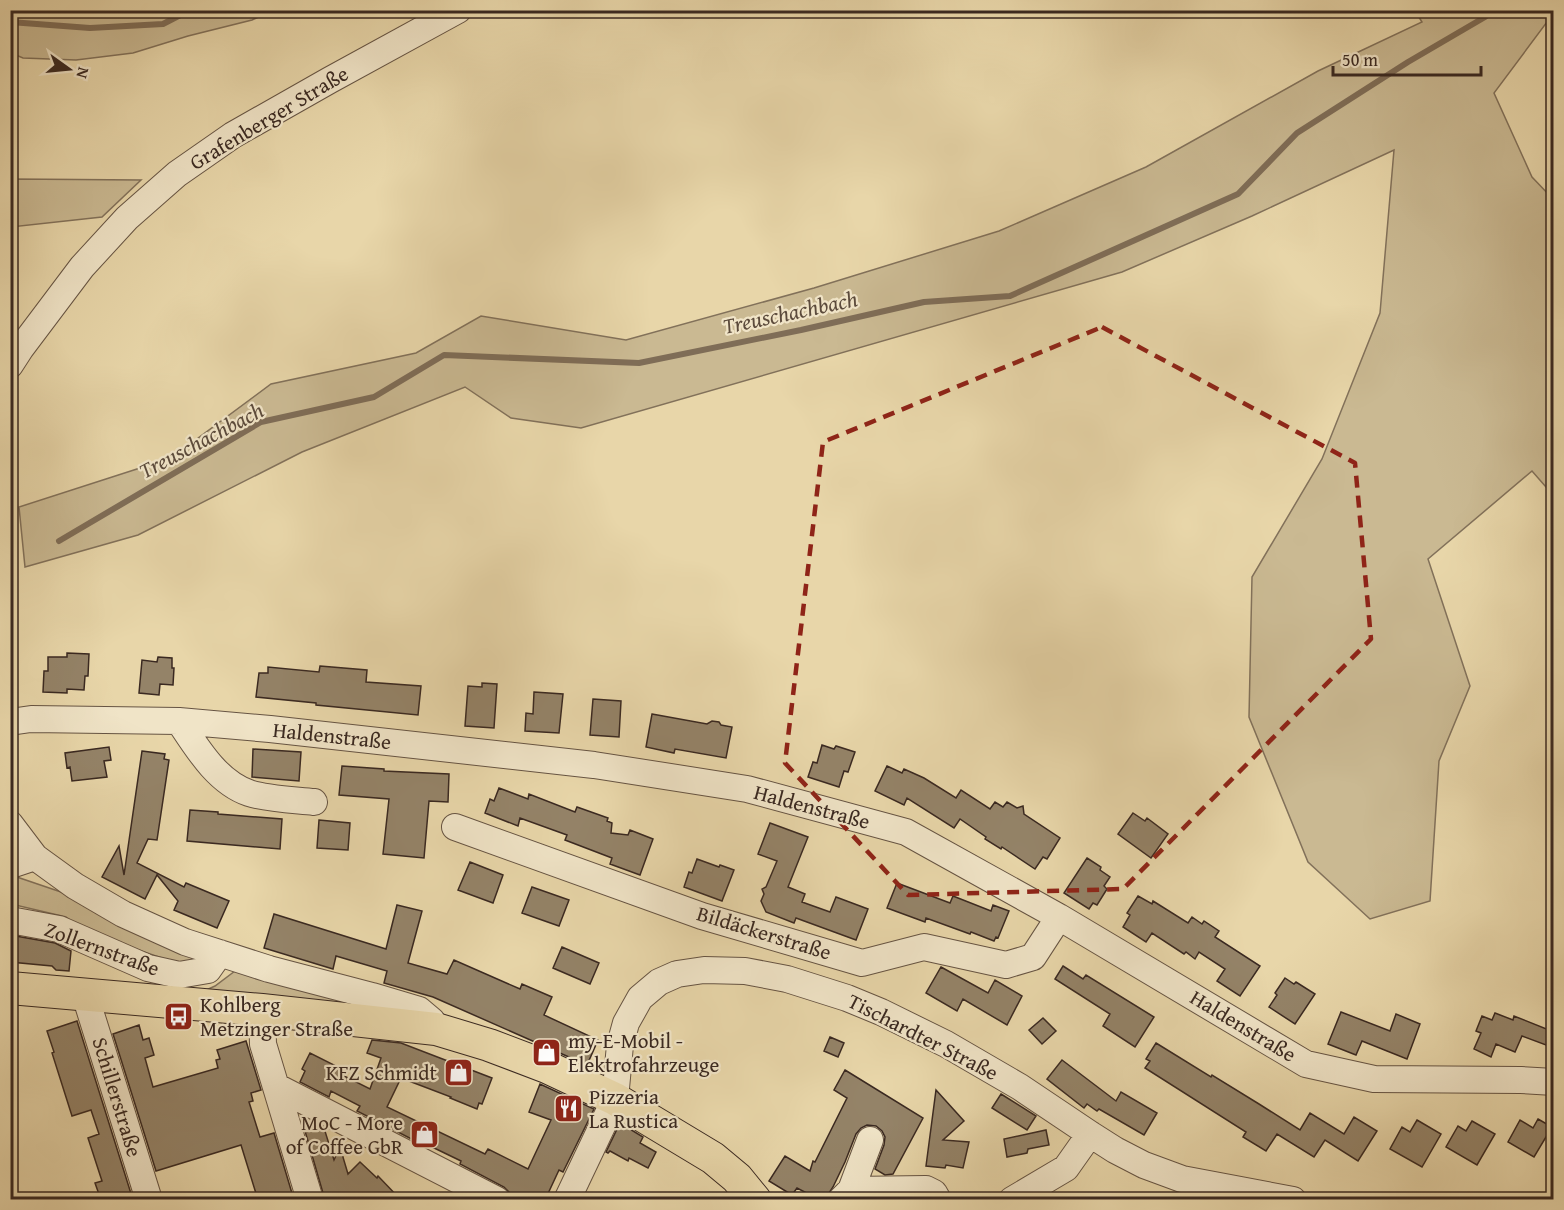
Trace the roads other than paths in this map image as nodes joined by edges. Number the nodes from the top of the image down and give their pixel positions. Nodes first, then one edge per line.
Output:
1 (458, 10) edge
2 (10, 365) edge
3 (179, 721) junction
4 (10, 722) edge
5 (314, 802) dead end
6 (10, 824) edge
7 (455, 827) dead end
8 (23, 860) edge
9 (1059, 916) junction
10 (10, 920) edge
11 (220, 953) junction
12 (10, 988) edge
13 (85, 995) junction
14 (261, 1010) junction
15 (436, 1029) junction
16 (1554, 1082) edge
17 (277, 1087) junction
18 (615, 1099) junction
19 (1090, 1134) junction
20 (870, 1140) dead end
21 (846, 1195) edge
22 (149, 1200) edge
23 (310, 1200) edge
24 (497, 1200) edge
25 (567, 1200) edge
26 (755, 1200) edge
27 (938, 1200) edge
28 (1012, 1200) edge
29 (1293, 1200) edge

1 - 2 street, Grafenberger Straße
3 - 4 street, Haldenstraße
3 - 5 street
3 - 9 street, Haldenstraße
6 - 8 street
7 - 9 street, Bildäckerstraße
8 - 11 street
9 - 16 street, Haldenstraße
10 - 11 street, Zollernstraße
11 - 15 street
12 - 13 main road
13 - 14 main road
13 - 22 street, Schillerstraße
14 - 15 main road
14 - 17 street
15 - 18 main road
17 - 23 street
17 - 24 street
18 - 19 street, Tischardter Straße
18 - 25 street
18 - 26 main road
19 - 28 street
19 - 29 street, Tischardter Straße
20 - 21 street
21 - 27 street

